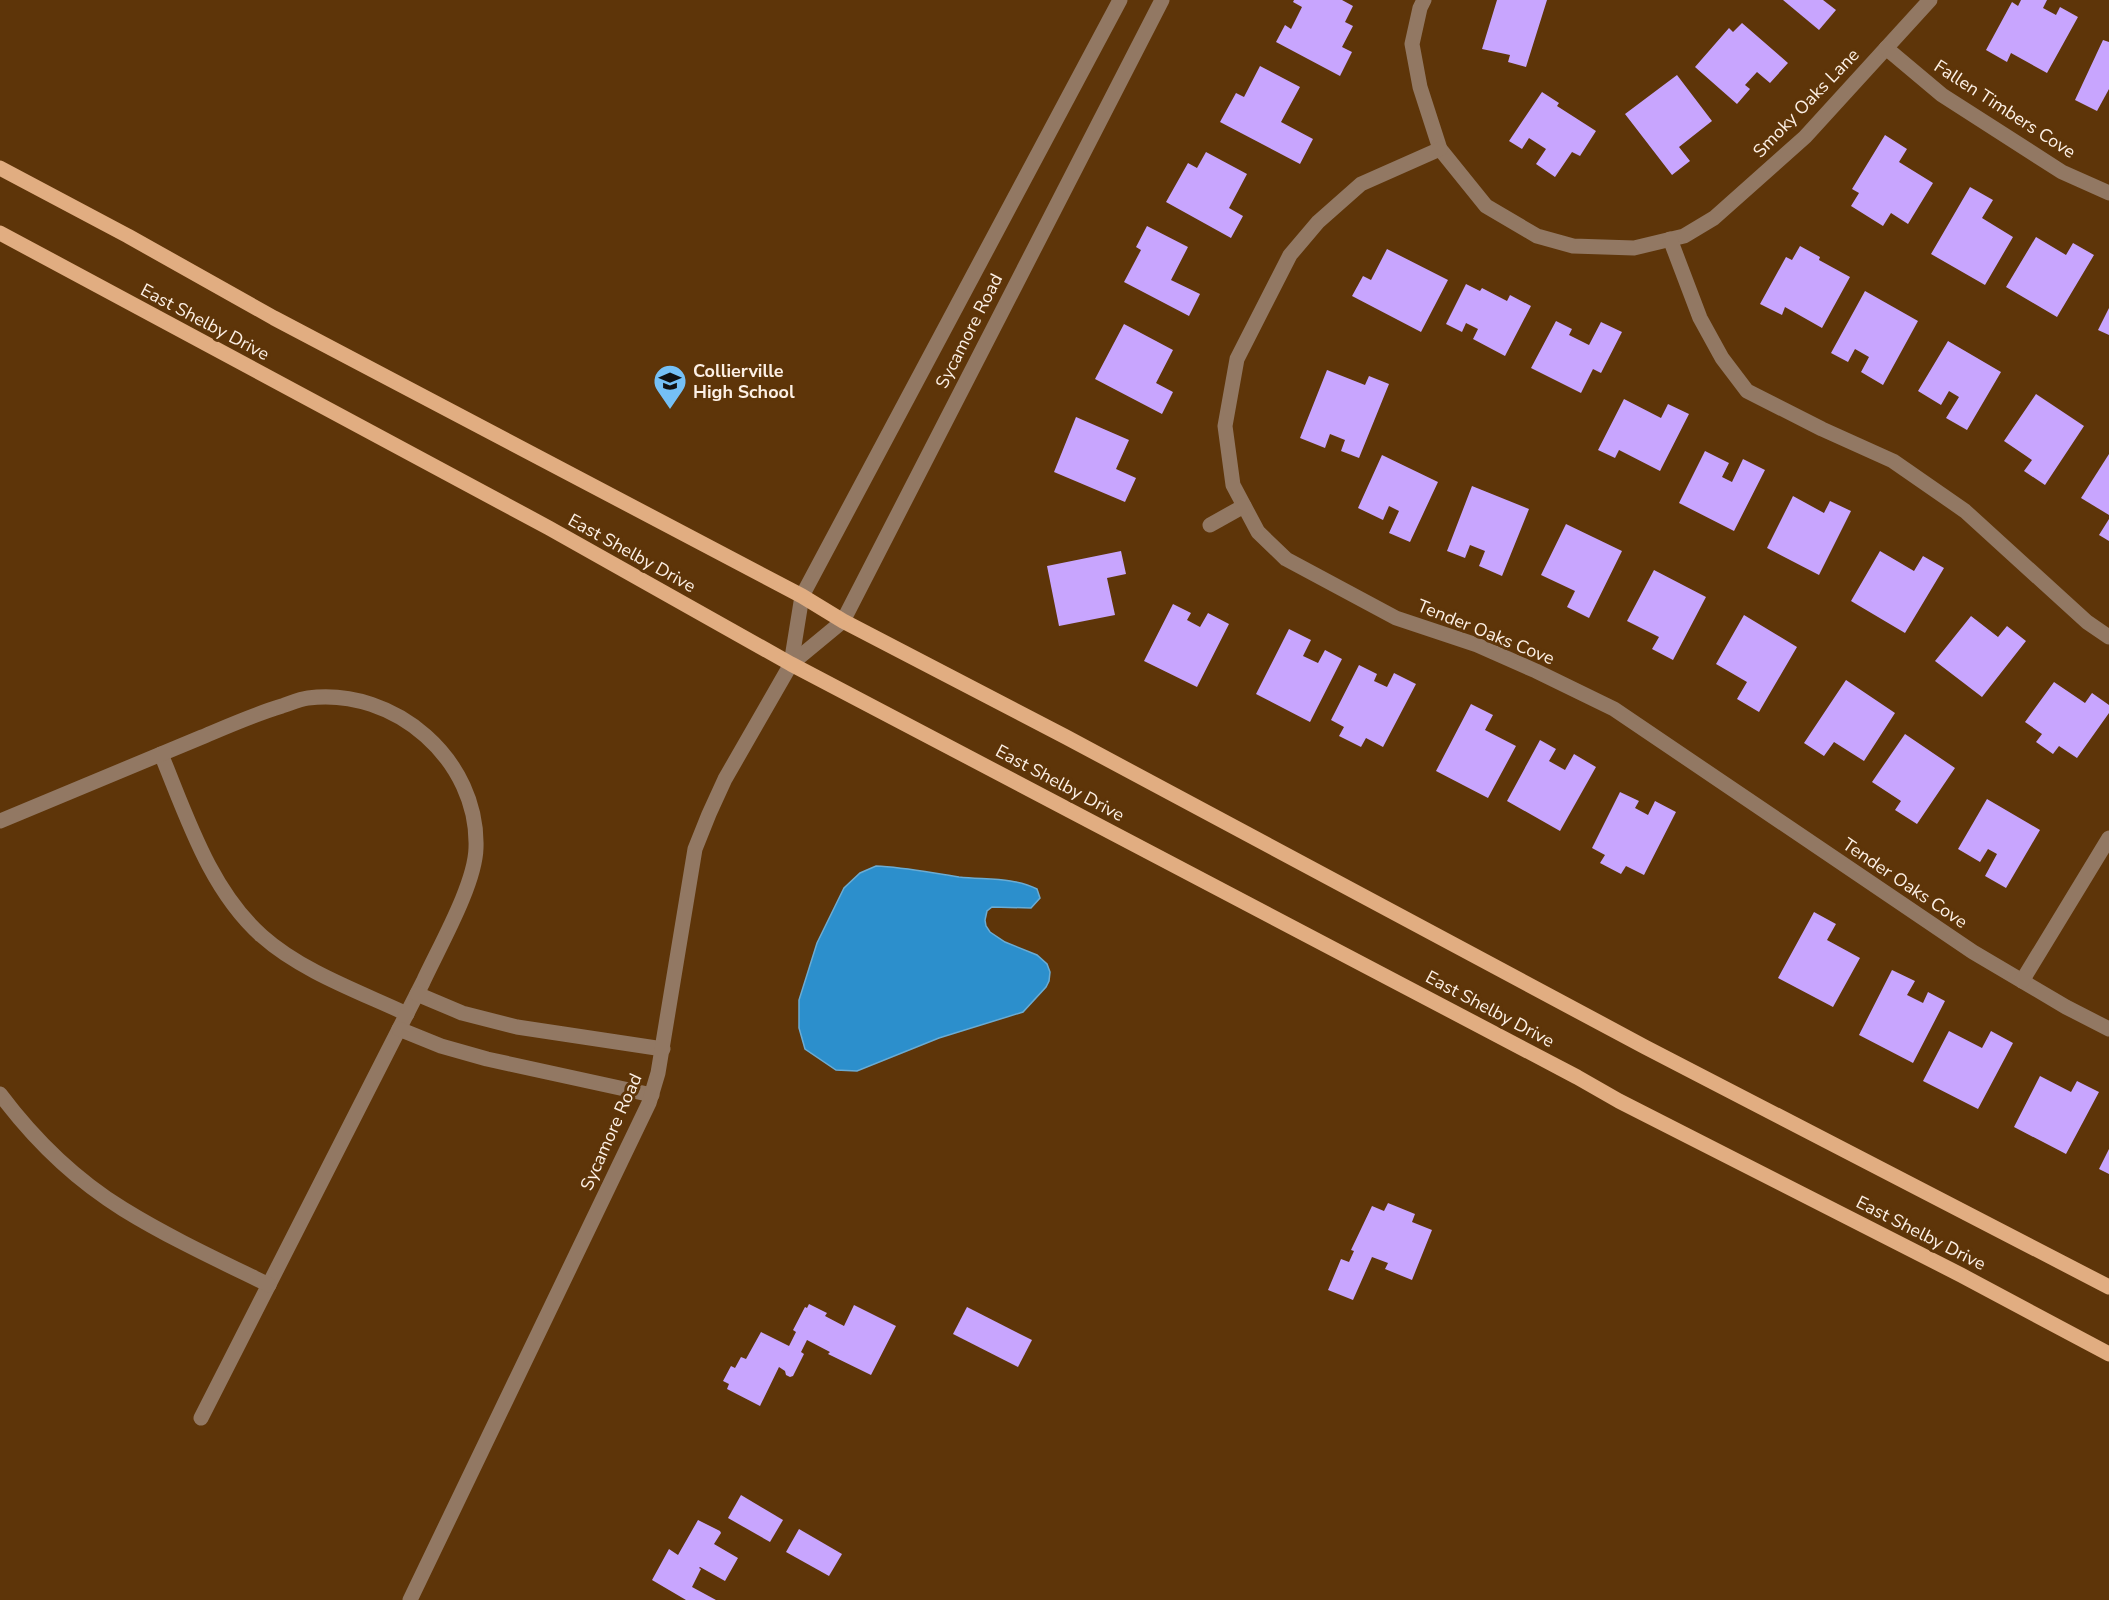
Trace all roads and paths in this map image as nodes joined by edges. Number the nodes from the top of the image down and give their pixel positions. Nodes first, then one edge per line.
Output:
1 (1120, 0) edge
2 (1162, 0) edge
3 (1424, 0) edge
4 (1930, 0) edge
5 (1886, 48) junction
6 (1440, 149) junction
7 (0, 168) edge
8 (2109, 193) edge
9 (0, 233) edge
10 (1670, 239) junction
11 (1244, 506) junction
12 (1210, 525) dead end
13 (802, 596) junction
14 (843, 621) junction
15 (2109, 638) edge
16 (790, 664) junction
17 (161, 754) junction
18 (0, 821) edge
19 (2109, 838) edge
20 (2022, 981) junction
21 (417, 994) junction
22 (407, 1014) junction
23 (399, 1029) junction
24 (2109, 1029) edge
25 (663, 1049) junction
26 (0, 1094) edge
27 (652, 1095) junction
28 (269, 1285) junction
29 (2109, 1287) edge
30 (2109, 1354) edge
31 (201, 1418) dead end
32 (410, 1600) edge

1 - 13 street, Sycamore Road
2 - 14 street, Sycamore Road
3 - 6 street
4 - 5 street, Smoky Oaks Lane
5 - 8 street, Fallen Timbers Cove
5 - 10 street, Smoky Oaks Lane
6 - 10 street, Smoky Oaks Lane
6 - 11 street, Tender Oaks Cove
7 - 13 main road, East Shelby Drive
9 - 16 main road, East Shelby Drive
10 - 15 street
11 - 12 street
11 - 20 street, Tender Oaks Cove
13 - 14 main road, East Shelby Drive
13 - 16 street, Sycamore Road
14 - 16 street, Sycamore Road
14 - 29 main road, East Shelby Drive
16 - 25 street, Sycamore Road
16 - 30 main road, East Shelby Drive
17 - 18 street
17 - 21 street
17 - 22 street
19 - 20 street
20 - 24 street, Tender Oaks Cove
21 - 22 street
21 - 25 street
22 - 23 street
23 - 27 street
23 - 28 street
25 - 27 street, Sycamore Road
26 - 28 street
27 - 32 street, Sycamore Road
28 - 31 street

